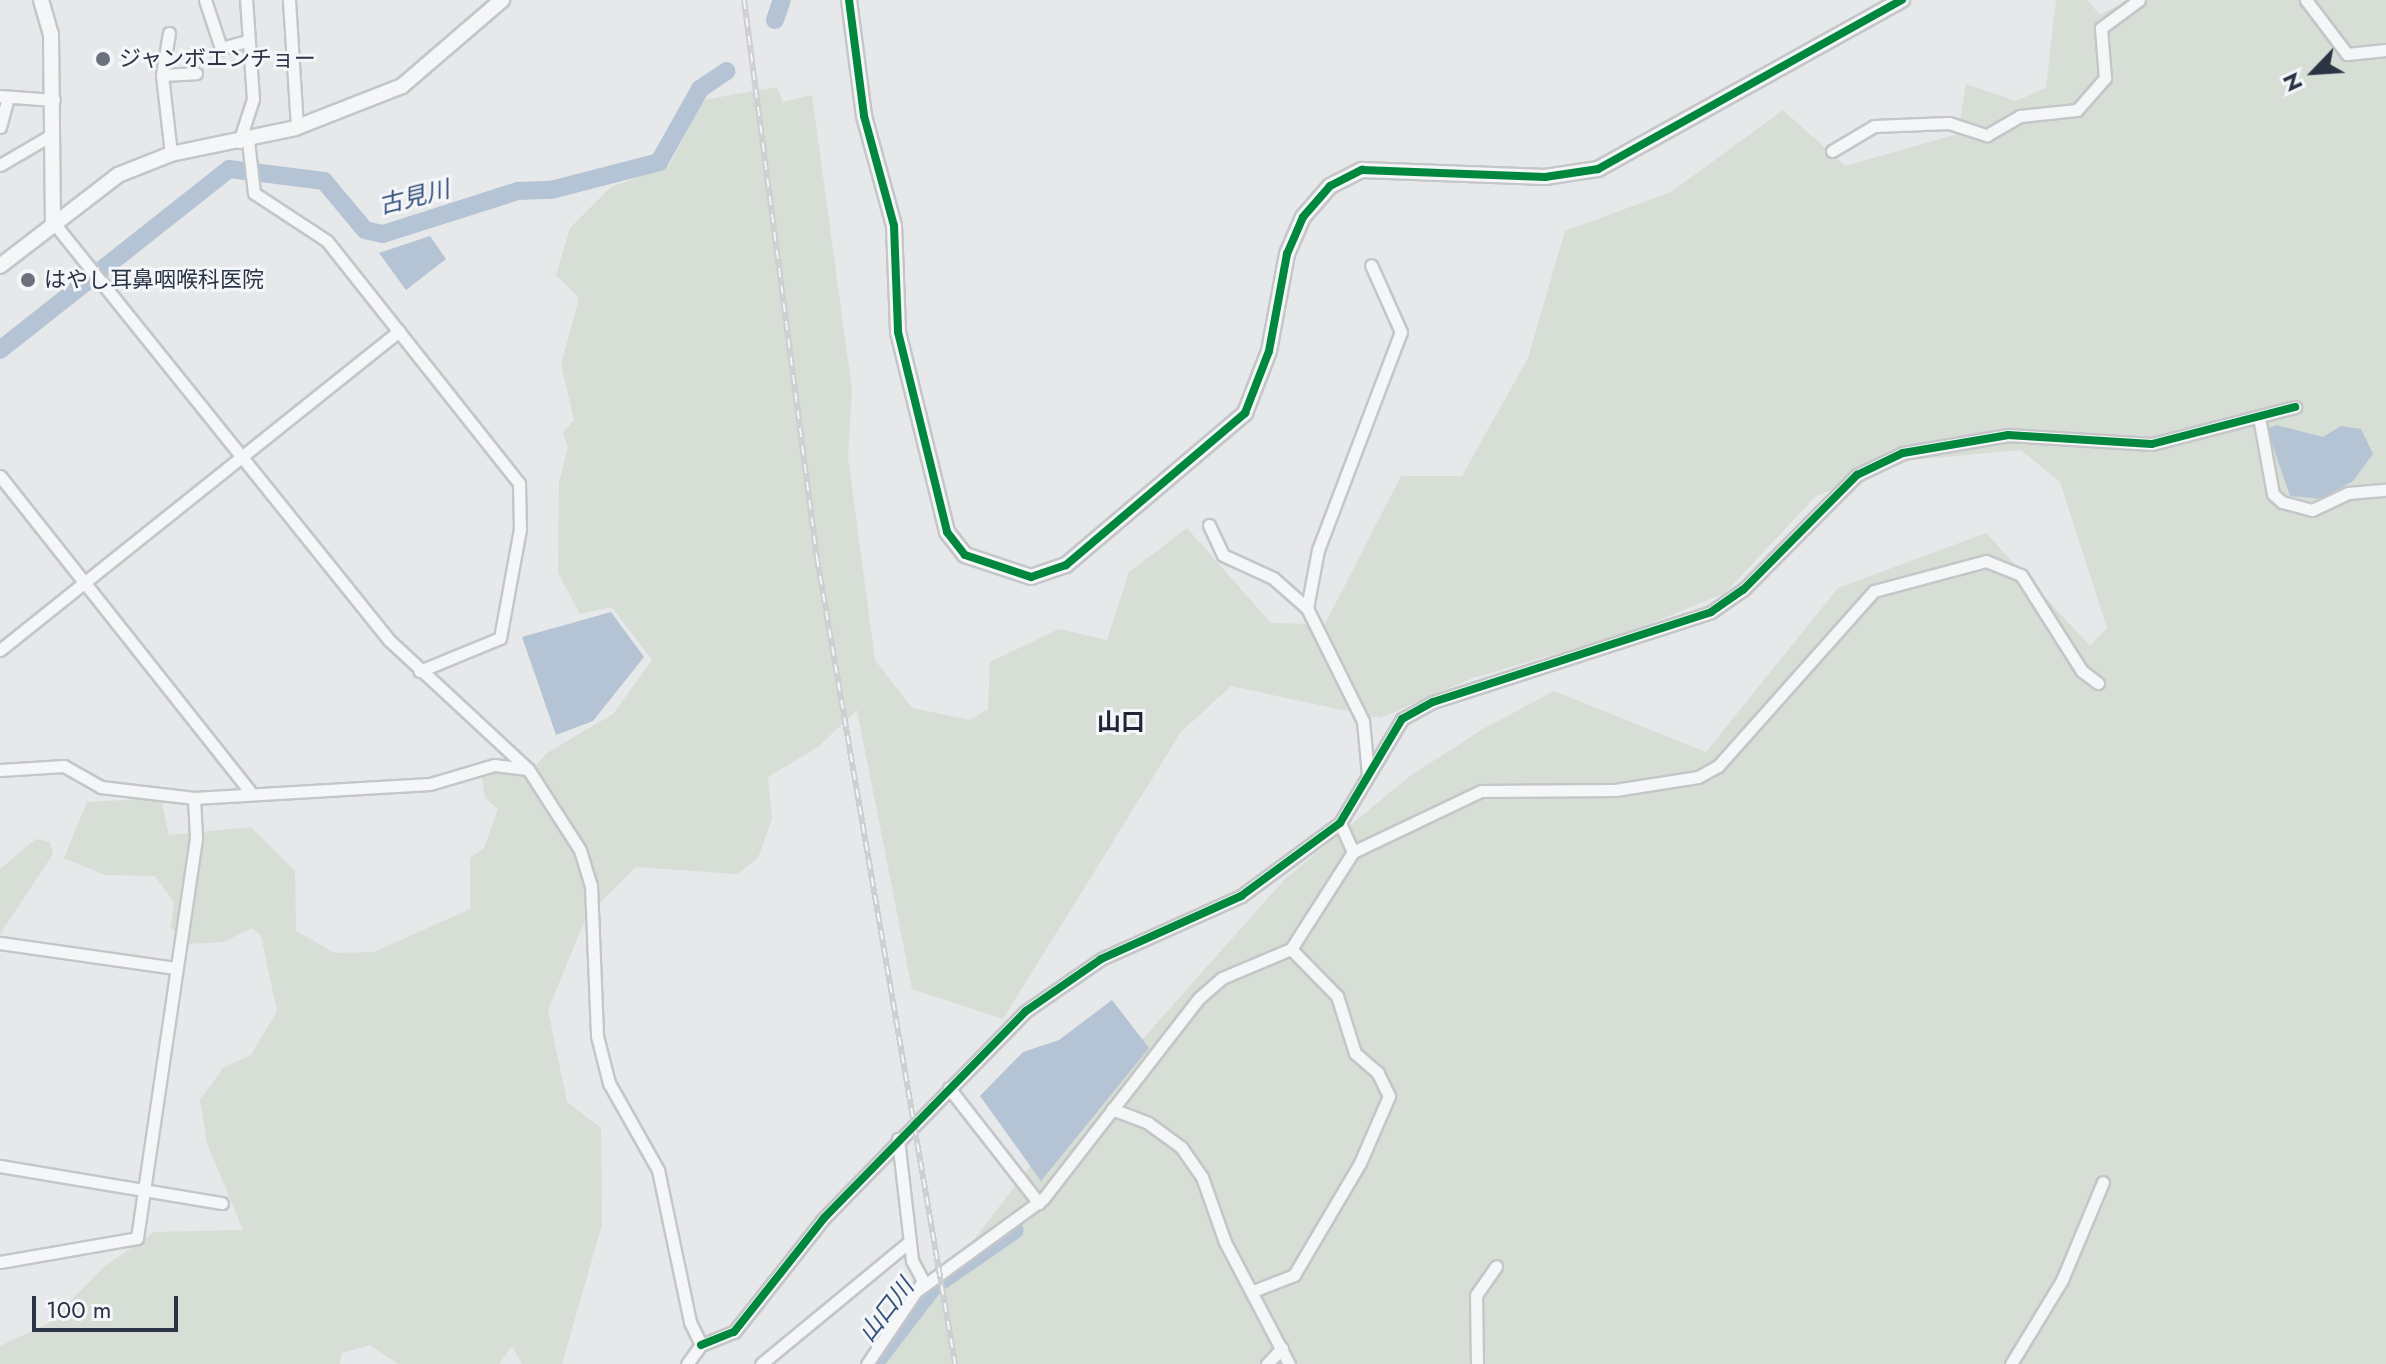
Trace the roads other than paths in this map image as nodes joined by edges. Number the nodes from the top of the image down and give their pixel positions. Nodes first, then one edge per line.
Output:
1 (41, 0) edge
2 (205, 0) edge
3 (246, 0) edge
4 (289, 0) edge
5 (502, 0) edge
6 (849, 0) edge
7 (1902, 0) edge
8 (2139, 0) edge
9 (2306, 0) edge
10 (169, 33) dead end
11 (248, 41) junction
12 (2386, 50) edge
13 (196, 73) dead end
14 (162, 75) junction
15 (4, 98) edge
16 (54, 100) junction
17 (0, 127) edge
18 (297, 127) junction
19 (53, 134) junction
20 (244, 141) junction
21 (1832, 151) dead end
22 (171, 154) junction
23 (0, 165) edge
24 (53, 222) junction
25 (1371, 265) dead end
26 (0, 266) edge
27 (399, 331) junction
28 (2295, 407) dead end
29 (2259, 417) junction
30 (242, 458) junction
31 (0, 476) edge
32 (2386, 490) edge
33 (1209, 525) dead end
34 (85, 584) junction
35 (1307, 608) junction
36 (0, 650) edge
37 (420, 671) junction
38 (2098, 683) dead end
39 (528, 769) junction
40 (0, 770) edge
41 (1368, 776) junction
42 (250, 791) junction
43 (194, 798) junction
44 (1340, 823) junction
45 (1353, 852) junction
46 (0, 943) edge
47 (1291, 949) junction
48 (175, 968) junction
49 (949, 1088) junction
50 (1112, 1109) junction
51 (898, 1139) junction
52 (0, 1166) edge
53 (2103, 1182) dead end
54 (143, 1187) junction
55 (222, 1203) dead end
56 (1039, 1203) junction
57 (910, 1241) junction
58 (0, 1262) edge
59 (1496, 1266) dead end
60 (918, 1290) junction
61 (1253, 1291) junction
62 (701, 1345) junction
63 (1282, 1348) junction
64 (687, 1364) edge
65 (761, 1364) edge
66 (867, 1364) edge
67 (1267, 1364) edge
68 (1289, 1364) edge
69 (1477, 1364) edge
70 (2011, 1364) edge

1 - 16 street
2 - 11 street
3 - 11 street
4 - 18 street
5 - 18 street
6 - 7 street
8 - 21 street
9 - 12 street
10 - 14 street
11 - 20 street
13 - 14 street
14 - 22 street
15 - 16 street
15 - 17 street
16 - 19 street
18 - 20 street
19 - 23 street
19 - 24 street
20 - 22 street
20 - 27 street
22 - 24 street
24 - 26 street
24 - 30 street
25 - 35 street
27 - 30 street
27 - 37 street
28 - 29 street
29 - 32 street
29 - 41 street
30 - 34 street
30 - 37 street
31 - 34 street
33 - 35 street
34 - 36 street
34 - 42 street
35 - 41 street
37 - 39 street
38 - 45 street
39 - 42 street
39 - 62 street
40 - 43 street
41 - 44 street
42 - 43 street
43 - 48 street
44 - 45 street
44 - 49 street
45 - 47 street
46 - 48 street
47 - 50 street
47 - 61 street
48 - 54 street
49 - 51 street
49 - 56 street
50 - 56 street
50 - 61 street
51 - 57 street
51 - 62 street
52 - 54 street
53 - 70 street
54 - 55 street
54 - 58 street
56 - 60 street
57 - 60 street
57 - 65 street
59 - 69 street
60 - 66 street
61 - 63 street
62 - 64 street
63 - 67 street
63 - 68 street

